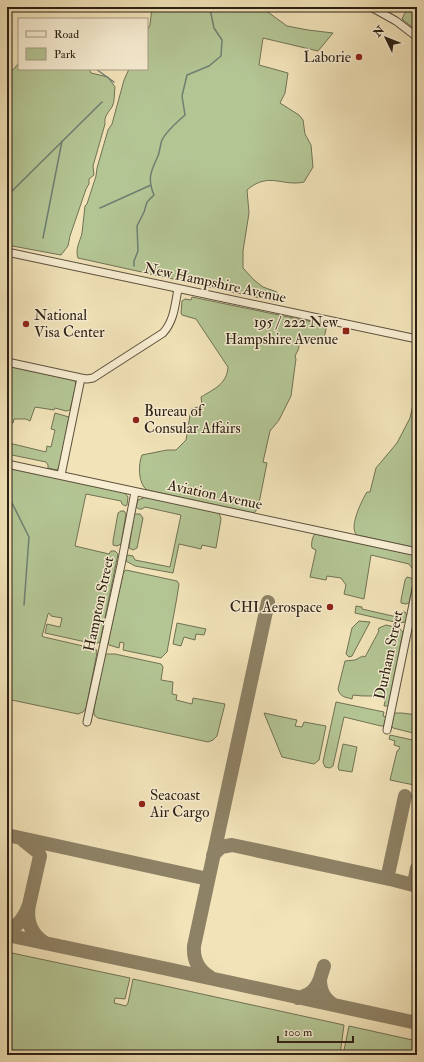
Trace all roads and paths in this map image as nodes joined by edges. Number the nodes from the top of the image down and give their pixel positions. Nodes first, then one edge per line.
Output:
1 (370, 7) edge
2 (417, 37) edge
3 (7, 252) edge
4 (178, 289) junction
5 (417, 340) edge
6 (7, 362) edge
7 (81, 378) junction
8 (7, 464) edge
9 (61, 475) junction
10 (135, 492) junction
11 (417, 552) edge
12 (417, 585) edge
13 (86, 722) dead end
14 (386, 730) dead end

1 - 2 street
3 - 4 street, New Hampshire Avenue
4 - 5 street, New Hampshire Avenue
4 - 7 street
6 - 7 street
7 - 9 street
8 - 9 street, Aviation Avenue
9 - 10 street, Aviation Avenue
10 - 11 street, Aviation Avenue
10 - 13 street, Hampton Street
12 - 14 street, Durham Street

